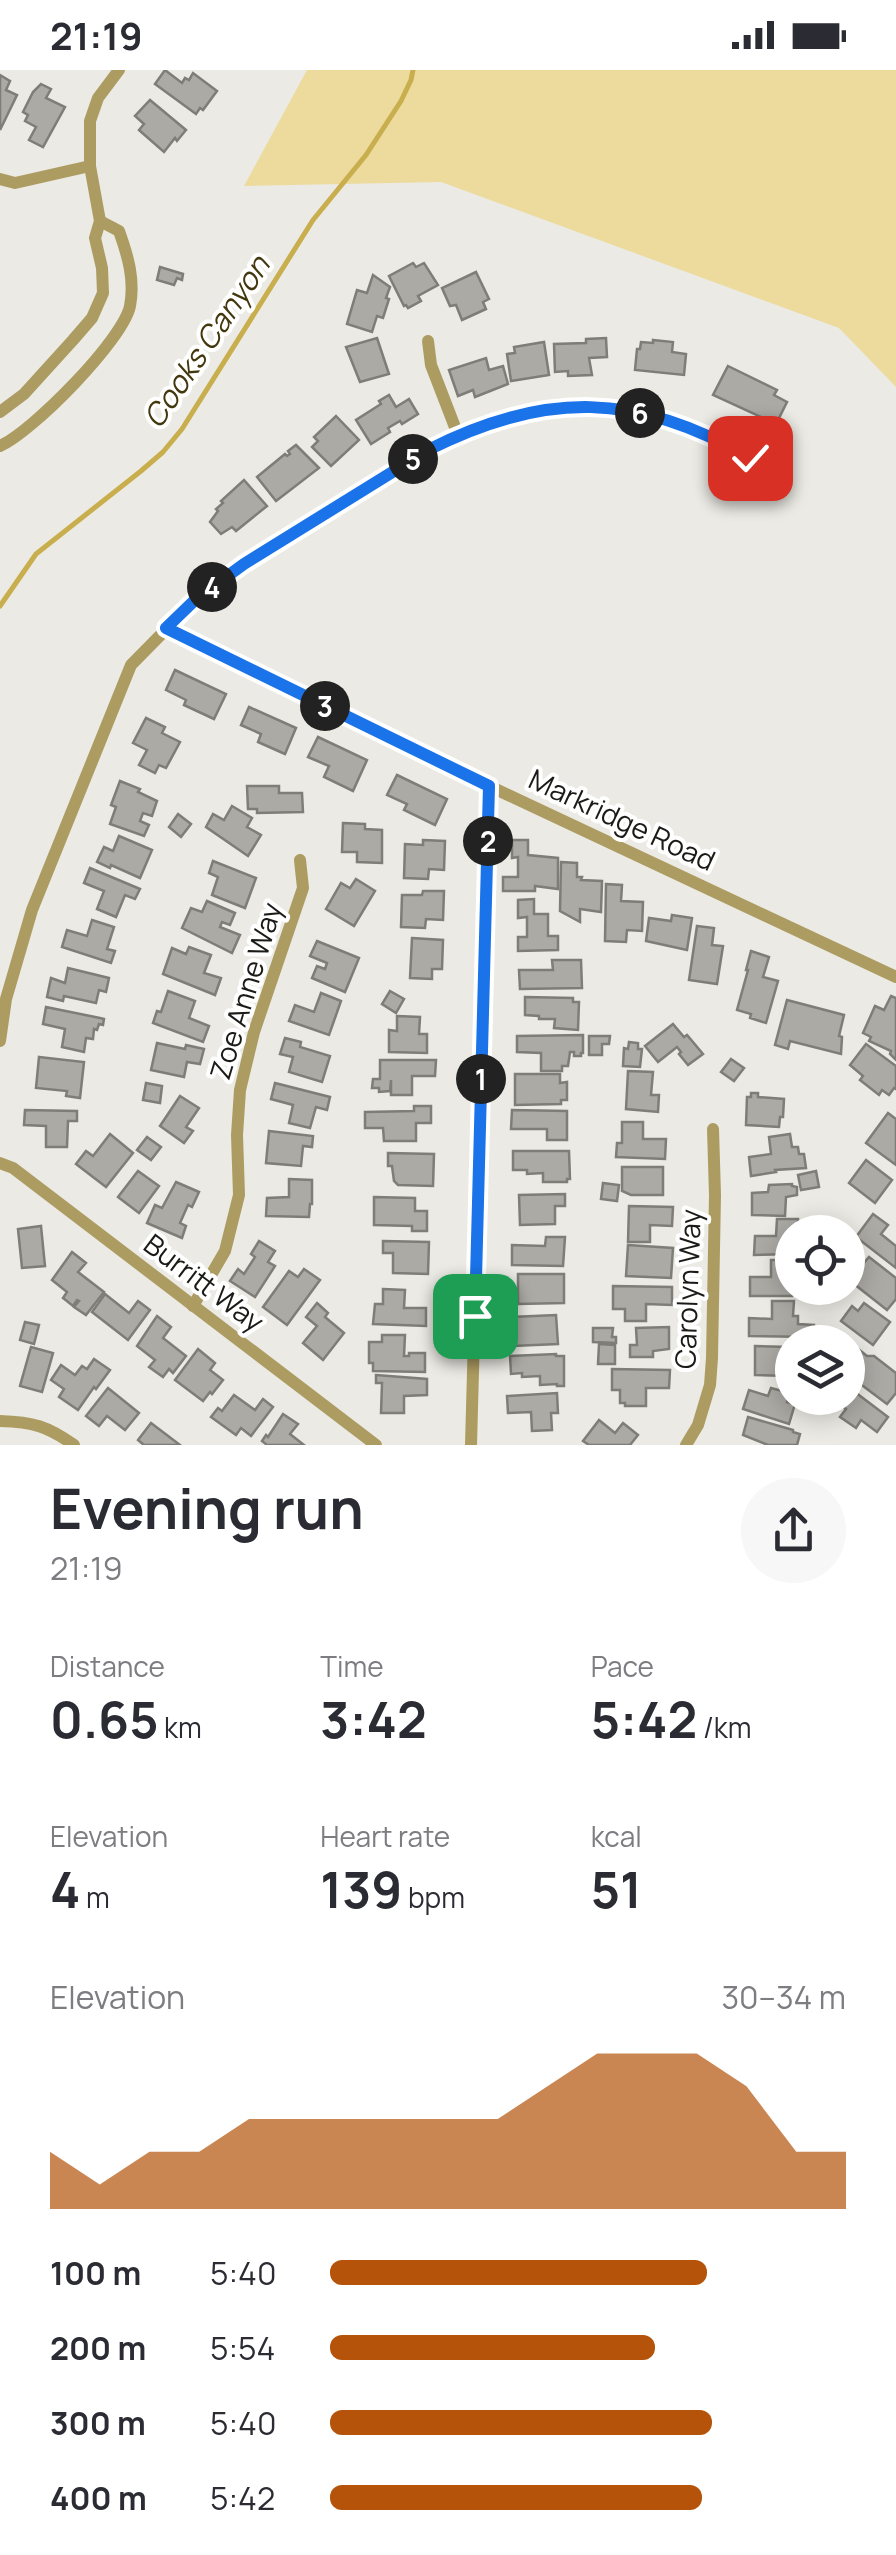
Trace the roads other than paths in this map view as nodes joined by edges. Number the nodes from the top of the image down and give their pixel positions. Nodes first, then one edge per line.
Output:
1 (119, 70) edge
2 (90, 166) junction
3 (0, 179) edge
4 (100, 221) junction
5 (428, 342) dead end
6 (0, 412) edge
7 (458, 435) junction
8 (0, 446) edge
9 (750, 458) dead end
10 (166, 628) junction
11 (489, 786) junction
12 (300, 860) dead end
13 (896, 977) edge
14 (0, 1040) edge
15 (712, 1129) dead end
16 (0, 1163) edge
17 (194, 1306) junction
18 (0, 1421) edge
19 (74, 1445) edge
20 (376, 1445) edge
21 (471, 1445) edge
22 (686, 1445) edge

1 - 2 street
2 - 3 street
2 - 4 street
4 - 6 street
4 - 8 street
5 - 7 street
7 - 9 street
7 - 10 street
10 - 11 street, Markridge Road
10 - 14 street
11 - 13 street, Markridge Road
11 - 21 street
12 - 17 street, Zoe Anne Way
15 - 22 street, Carolyn Way
16 - 17 street, Burritt Way
17 - 20 street, Burritt Way
18 - 19 street

